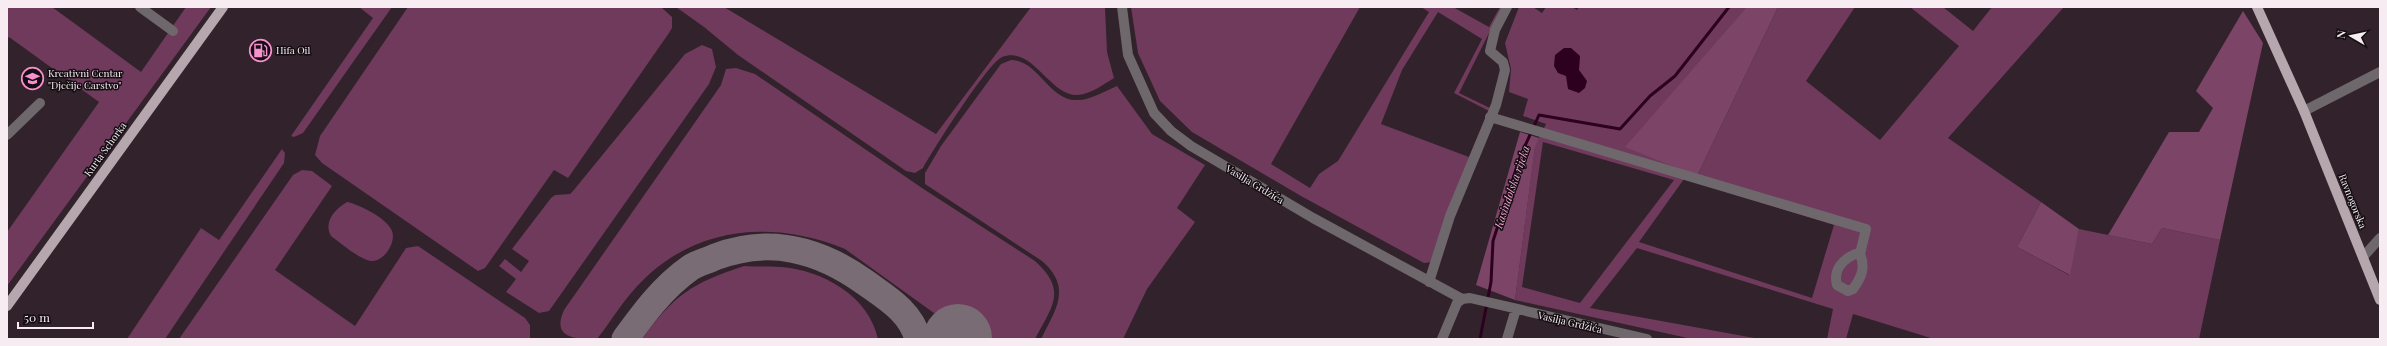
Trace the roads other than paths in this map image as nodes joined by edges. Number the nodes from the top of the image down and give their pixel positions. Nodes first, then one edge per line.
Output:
1 (140, 7) edge
2 (223, 7) edge
3 (1122, 7) edge
4 (1507, 7) edge
5 (2258, 7) edge
6 (173, 31) dead end
7 (2380, 72) edge
8 (40, 103) dead end
9 (2304, 111) junction
10 (1490, 118) junction
11 (7, 135) edge
12 (2380, 238) edge
13 (1860, 254) dead end
14 (2363, 257) junction
15 (1430, 282) junction
16 (1462, 299) junction
17 (2380, 300) edge
18 (7, 306) edge
19 (1512, 308) junction
20 (1442, 339) edge
21 (1507, 339) edge
22 (1648, 339) edge

1 - 6 street
2 - 18 main road, Kurta Schorka
3 - 15 street, Vasilja Grdžića
4 - 10 street
5 - 9 main road, Ravnogorska
7 - 9 street
8 - 11 street
9 - 14 main road, Ravnogorska
10 - 13 street
10 - 15 street
12 - 14 street
14 - 17 main road, Ravnogorska
15 - 16 street, Vasilja Grdžića
16 - 19 street, Vasilja Grdžića
16 - 20 street
19 - 21 street
19 - 22 street, Vasilja Grdžića

